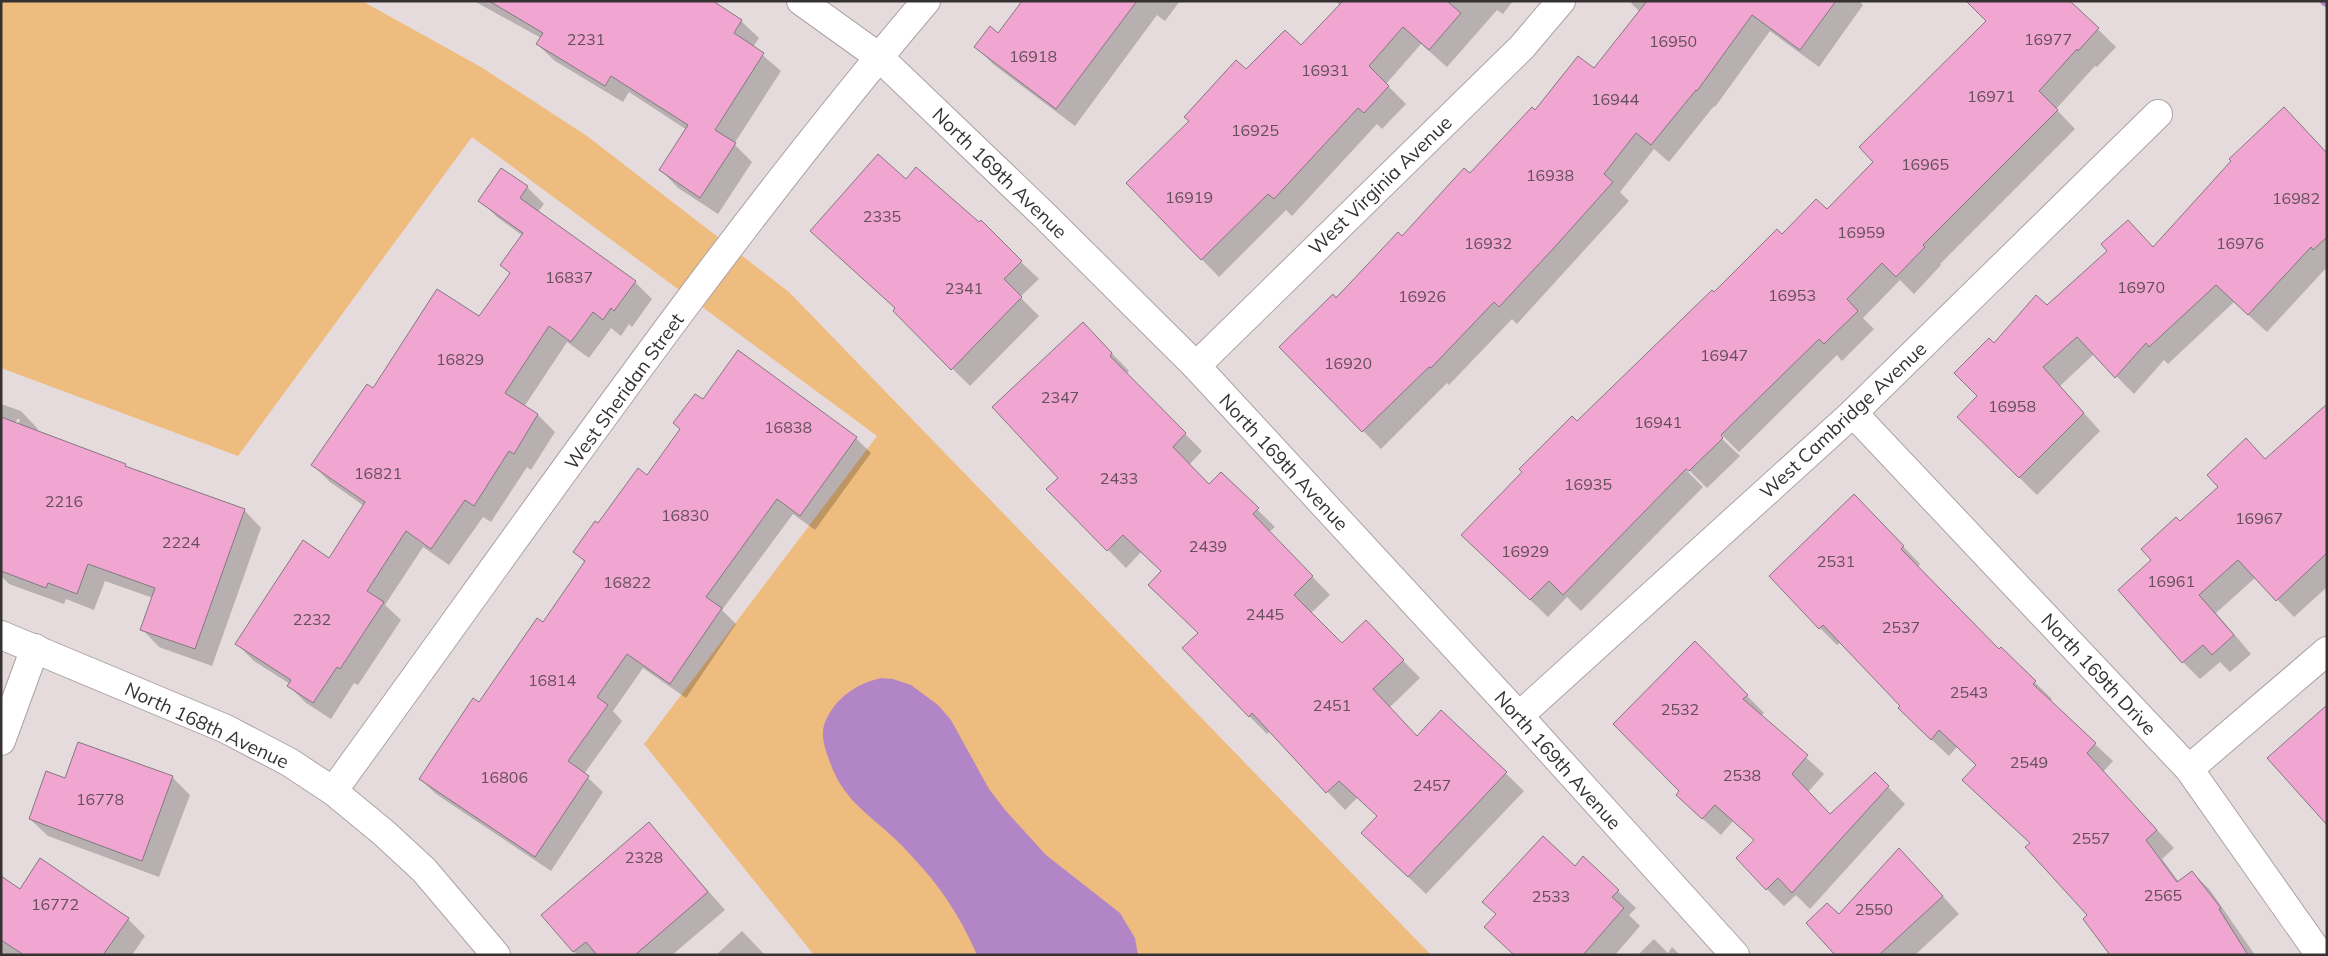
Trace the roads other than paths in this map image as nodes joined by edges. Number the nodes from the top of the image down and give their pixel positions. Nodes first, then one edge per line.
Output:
1 (801, 1) edge
2 (926, 1) edge
3 (1561, 1) edge
4 (879, 57) junction
5 (2158, 114) dead end
6 (1196, 366) junction
7 (1853, 413) junction
8 (1, 635) edge
9 (35, 648) junction
10 (2327, 651) edge
11 (1519, 716) junction
12 (1, 741) edge
13 (2189, 769) junction
14 (333, 791) junction
15 (496, 955) edge
16 (1735, 955) edge
17 (2320, 955) edge

1 - 4 street, North 169th Avenue
2 - 4 street, West Sheridan Street
3 - 6 street, West Virginia Avenue
4 - 6 street, North 169th Avenue
4 - 14 street, West Sheridan Street
5 - 7 street, West Cambridge Avenue
6 - 11 street, North 169th Avenue
7 - 11 street, West Cambridge Avenue
7 - 13 street, North 169th Drive
8 - 9 street, North 168th Avenue
9 - 12 street
9 - 14 street, North 168th Avenue
10 - 13 street
11 - 16 street, North 169th Avenue
13 - 17 street, North 169th Drive
14 - 15 street, North 168th Avenue

